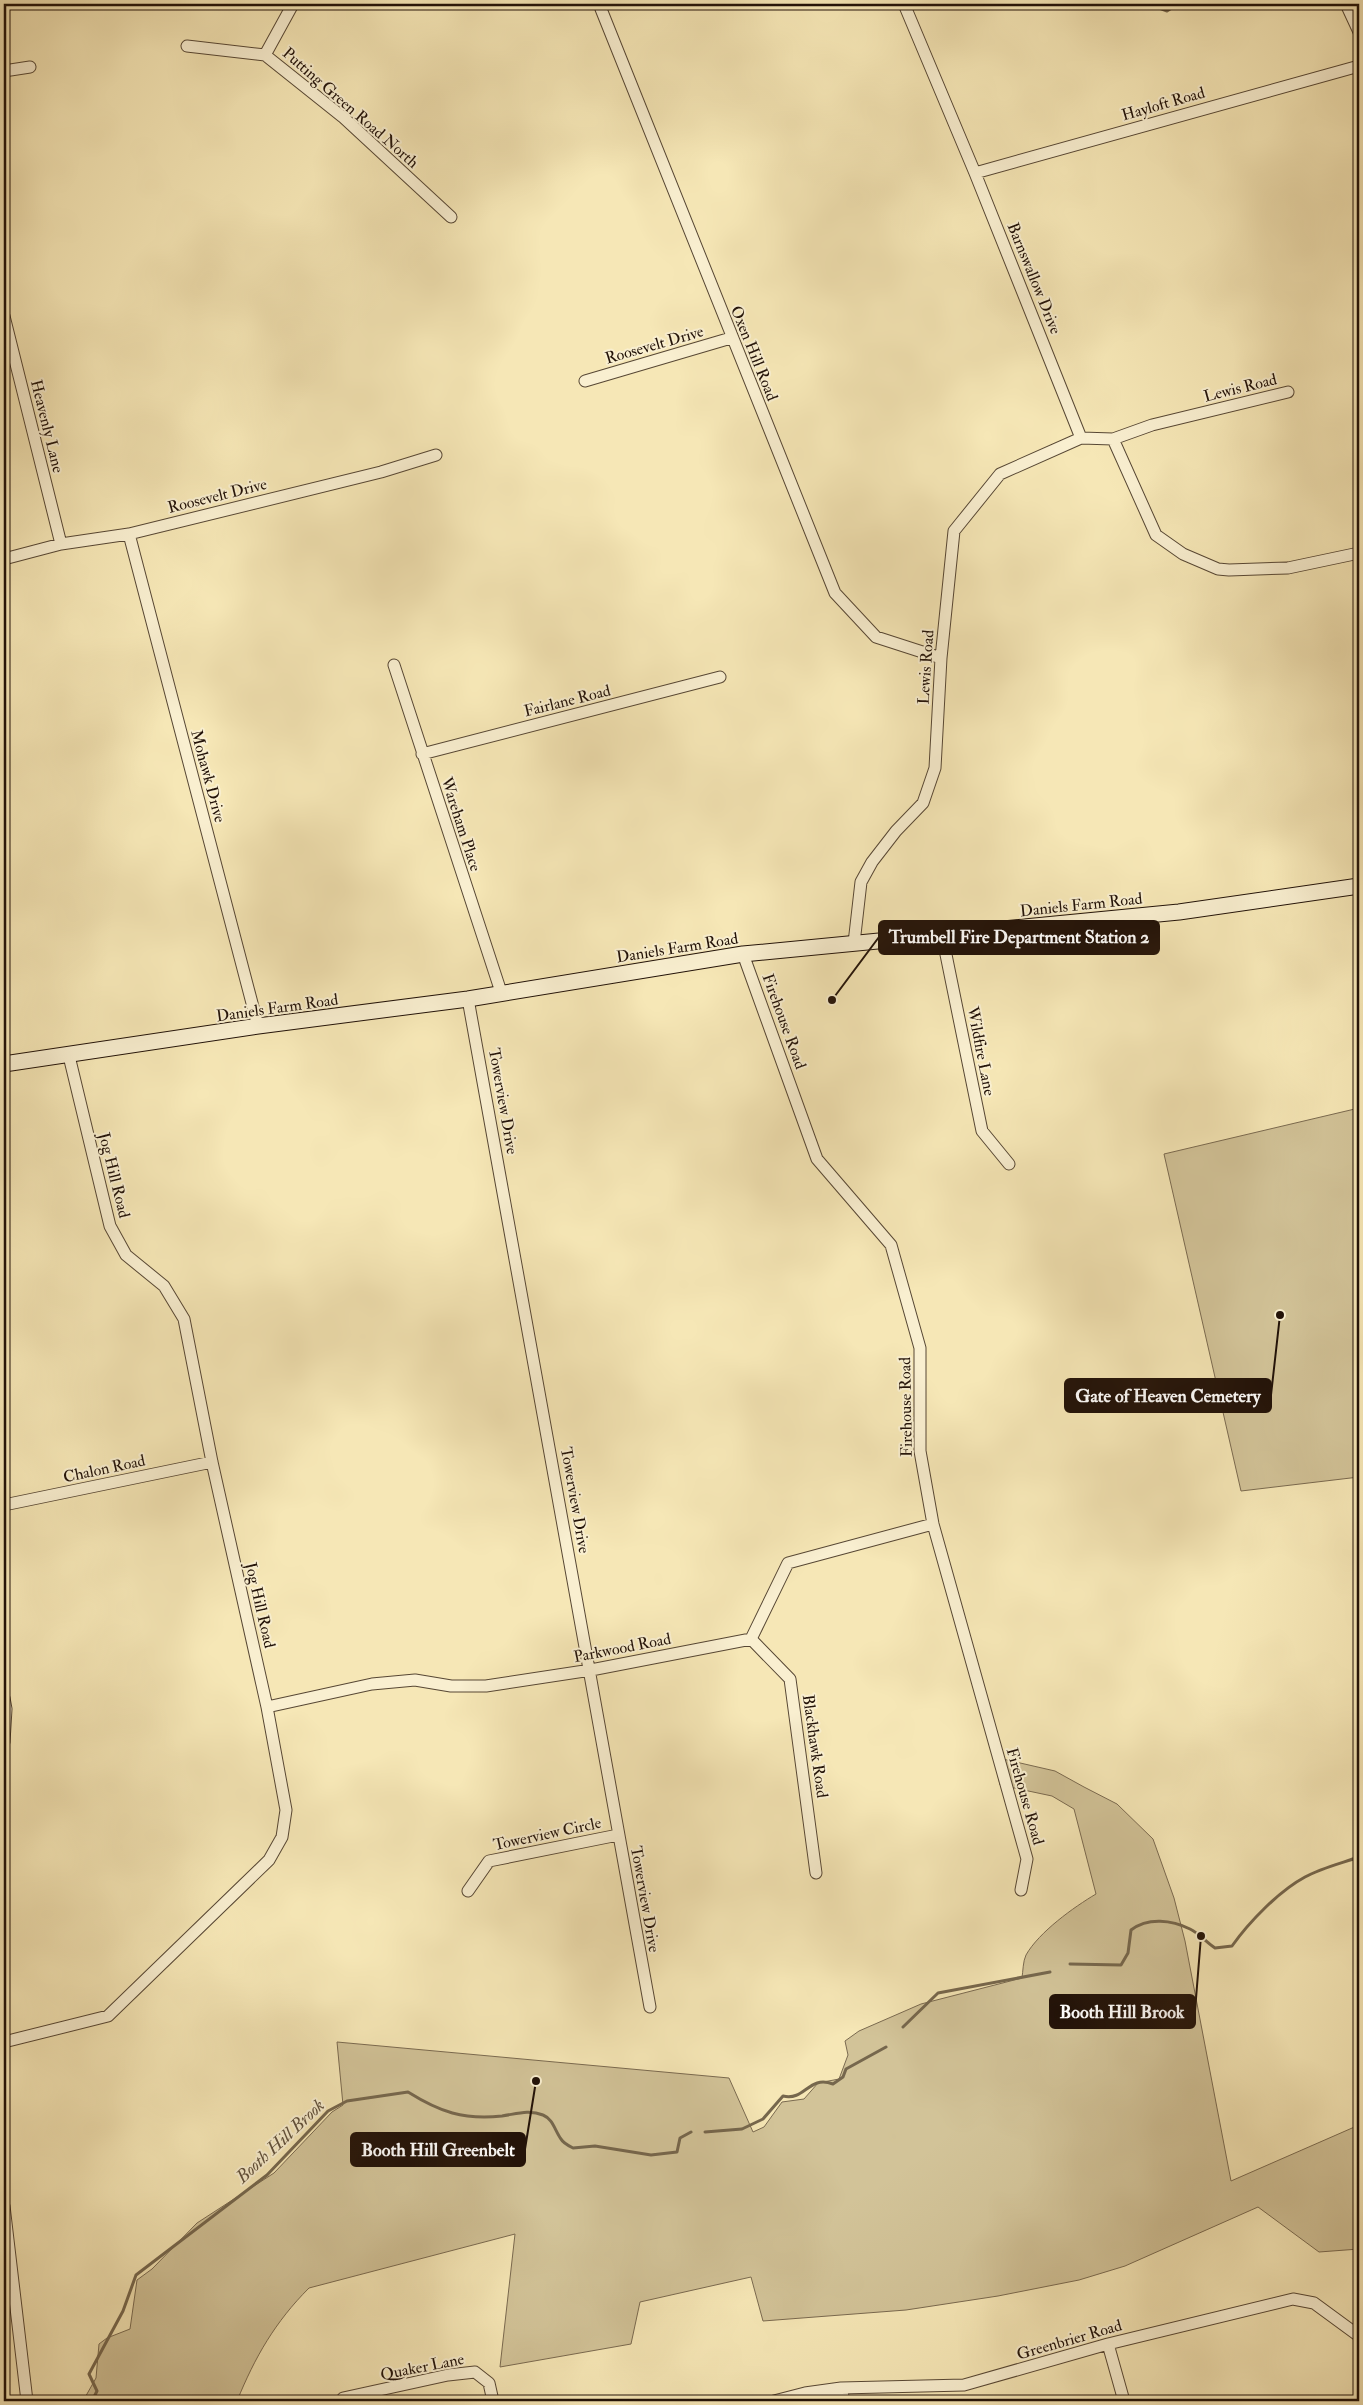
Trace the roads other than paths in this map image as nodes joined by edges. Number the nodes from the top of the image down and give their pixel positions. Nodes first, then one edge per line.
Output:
1 (293, 4) edge
2 (601, 4) edge
3 (904, 4) edge
4 (1346, 4) edge
5 (1359, 32) edge
6 (187, 46) dead end
7 (265, 55) junction
8 (1359, 66) edge
9 (30, 67) dead end
10 (4, 72) edge
11 (975, 173) junction
12 (451, 217) dead end
13 (4, 316) edge
14 (732, 338) junction
15 (585, 381) dead end
16 (1288, 392) dead end
17 (1081, 438) junction
18 (1113, 439) junction
19 (436, 455) dead end
20 (129, 534) junction
21 (61, 544) junction
22 (1359, 553) edge
23 (4, 559) edge
24 (941, 658) junction
25 (394, 665) dead end
26 (720, 677) dead end
27 (422, 754) junction
28 (1359, 886) edge
29 (942, 935) junction
30 (854, 943) junction
31 (743, 954) junction
32 (501, 992) junction
33 (468, 999) junction
34 (258, 1026) junction
35 (68, 1056) junction
36 (4, 1064) edge
37 (1009, 1164) dead end
38 (212, 1462) junction
39 (4, 1505) edge
40 (933, 1524) junction
41 (751, 1639) junction
42 (591, 1670) junction
43 (4, 1698) edge
44 (267, 1707) junction
45 (4, 1742) edge
46 (618, 1835) junction
47 (816, 1873) dead end
48 (1022, 1890) dead end
49 (468, 1891) dead end
50 (650, 2007) dead end
51 (4, 2042) edge
52 (4, 2206) edge
53 (1359, 2336) edge
54 (1108, 2344) junction
55 (841, 2388) junction
56 (27, 2401) edge
57 (341, 2401) edge
58 (493, 2401) edge
59 (774, 2401) edge
60 (844, 2401) edge
61 (1124, 2401) edge

1 - 7 street
2 - 14 street, Oxen Hill Road
3 - 11 street, Barnswallow Drive
4 - 5 street
6 - 7 street, Putting Green Road North
7 - 12 street, Putting Green Road North
8 - 11 street, Hayloft Road
9 - 10 street
11 - 17 street, Barnswallow Drive
13 - 21 street, Heavenly Lane
14 - 15 street, Roosevelt Drive
14 - 24 street, Oxen Hill Road
16 - 18 street, Lewis Road
17 - 18 street
17 - 24 street, Lewis Road
18 - 22 street
19 - 20 street, Roosevelt Drive
20 - 21 street, Roosevelt Drive
20 - 34 street, Mohawk Drive
21 - 23 street, Roosevelt Drive
24 - 30 street, Lewis Road
25 - 27 street, Wareham Place
26 - 27 street, Fairlane Road
27 - 32 street, Wareham Place
28 - 29 main road, Daniels Farm Road
29 - 30 main road, Daniels Farm Road
29 - 37 street, Wildfire Lane
30 - 31 main road, Daniels Farm Road
31 - 32 main road, Daniels Farm Road
31 - 40 street, Firehouse Road
32 - 33 main road, Daniels Farm Road
33 - 34 main road, Daniels Farm Road
33 - 42 street, Towerview Drive
34 - 35 main road, Daniels Farm Road
35 - 36 main road, Daniels Farm Road
35 - 38 street, Jog Hill Road
38 - 39 street, Chalon Road
38 - 44 street, Jog Hill Road
40 - 41 street
40 - 48 street, Firehouse Road
41 - 42 street, Parkwood Road
41 - 47 street, Blackhawk Road
42 - 44 street, Parkwood Road
42 - 46 street, Towerview Drive
43 - 45 street
44 - 51 street, Jog Hill Road
46 - 49 street, Towerview Circle
46 - 50 street, Towerview Drive
52 - 56 street
53 - 54 street, Greenbrier Road
54 - 55 street, Greenbrier Road
54 - 61 street
55 - 59 street, Greenbrier Road
55 - 60 street
57 - 58 street, Quaker Lane

